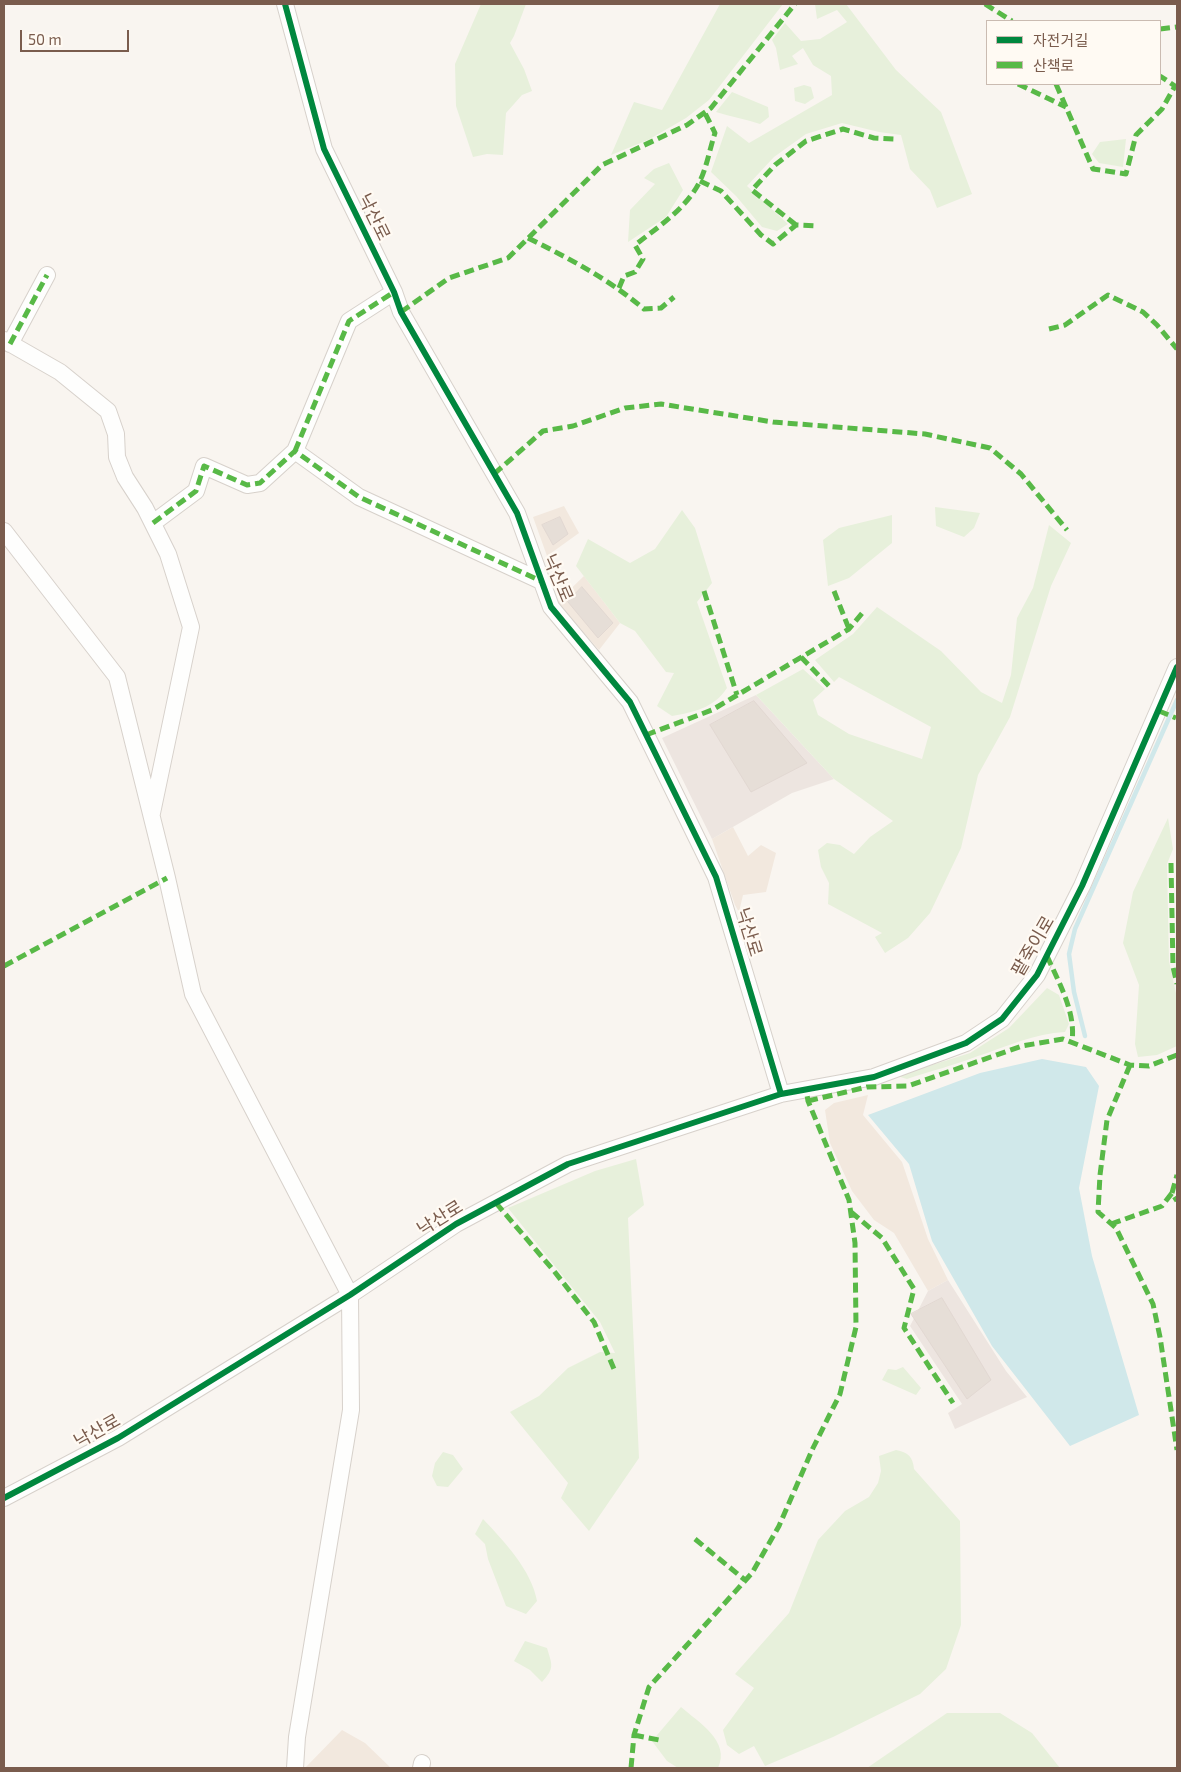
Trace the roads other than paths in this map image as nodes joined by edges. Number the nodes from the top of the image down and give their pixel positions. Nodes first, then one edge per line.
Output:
1 (285, 4) edge
2 (47, 275) dead end
3 (394, 292) junction
4 (7, 342) edge
5 (295, 451) junction
6 (153, 524) junction
7 (4, 531) edge
8 (541, 582) junction
9 (1177, 668) edge
10 (151, 817) junction
11 (781, 1094) junction
12 (350, 1294) junction
13 (4, 1498) edge
14 (295, 1768) edge

1 - 3 street, 낙산로
2 - 4 street
3 - 5 street
3 - 8 street, 낙산로
4 - 6 street
5 - 6 street
5 - 8 street
6 - 10 street
7 - 10 street
8 - 11 street, 낙산로
9 - 11 street, 팥죽이로
10 - 12 street
11 - 12 street, 낙산로
12 - 13 street, 낙산로
12 - 14 street

